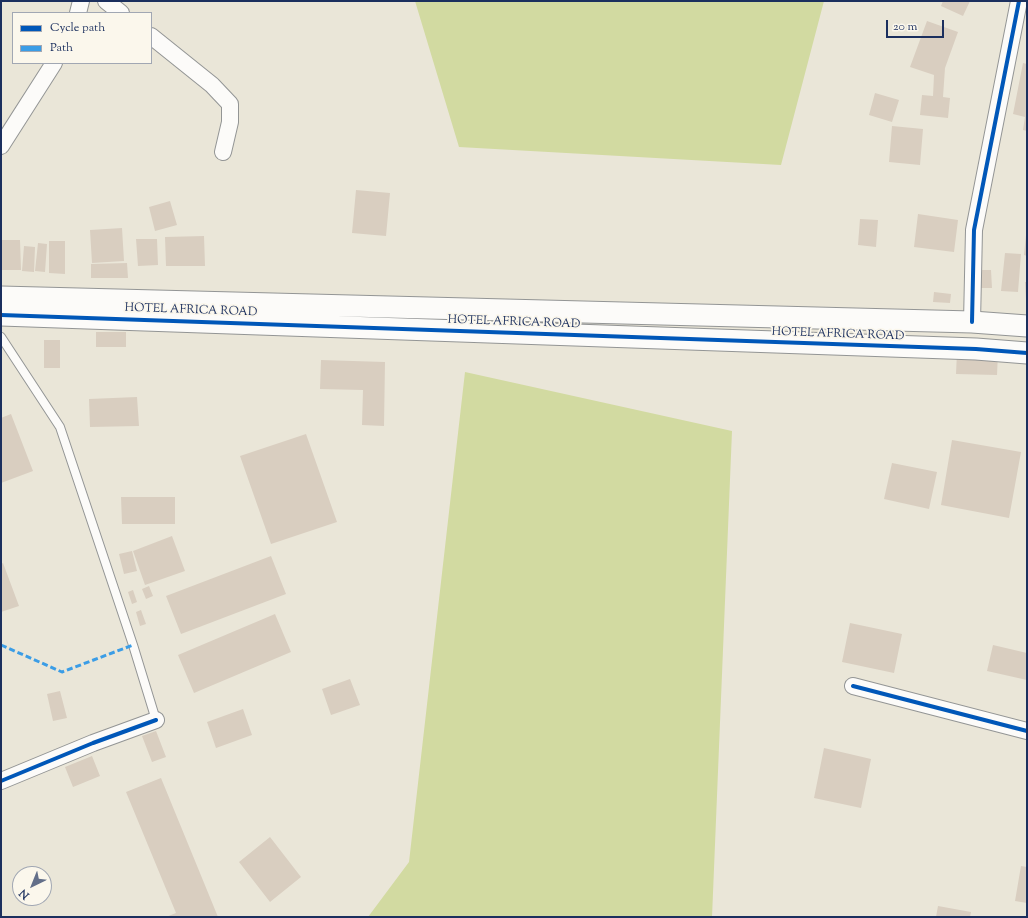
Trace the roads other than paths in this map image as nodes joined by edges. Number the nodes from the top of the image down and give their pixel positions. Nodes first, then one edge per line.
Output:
1 (82, 1) edge
2 (106, 1) edge
3 (1019, 1) edge
4 (78, 12) edge
5 (120, 12) edge
6 (152, 37) edge
7 (53, 64) edge
8 (1, 146) edge
9 (223, 152) dead end
10 (1, 297) edge
11 (1, 315) edge
12 (972, 322) junction
13 (1027, 326) edge
14 (1, 337) edge
15 (1027, 353) edge
16 (853, 686) dead end
17 (156, 720) joint
18 (1027, 731) edge
19 (1, 781) edge

1 - 4 street
2 - 5 street
3 - 12 street
6 - 9 street
7 - 8 street
10 - 12 street, HOTEL AFRICA ROAD
11 - 15 street, HOTEL AFRICA ROAD
12 - 13 street, HOTEL AFRICA ROAD
14 - 17 lane
16 - 18 street
17 - 19 street

